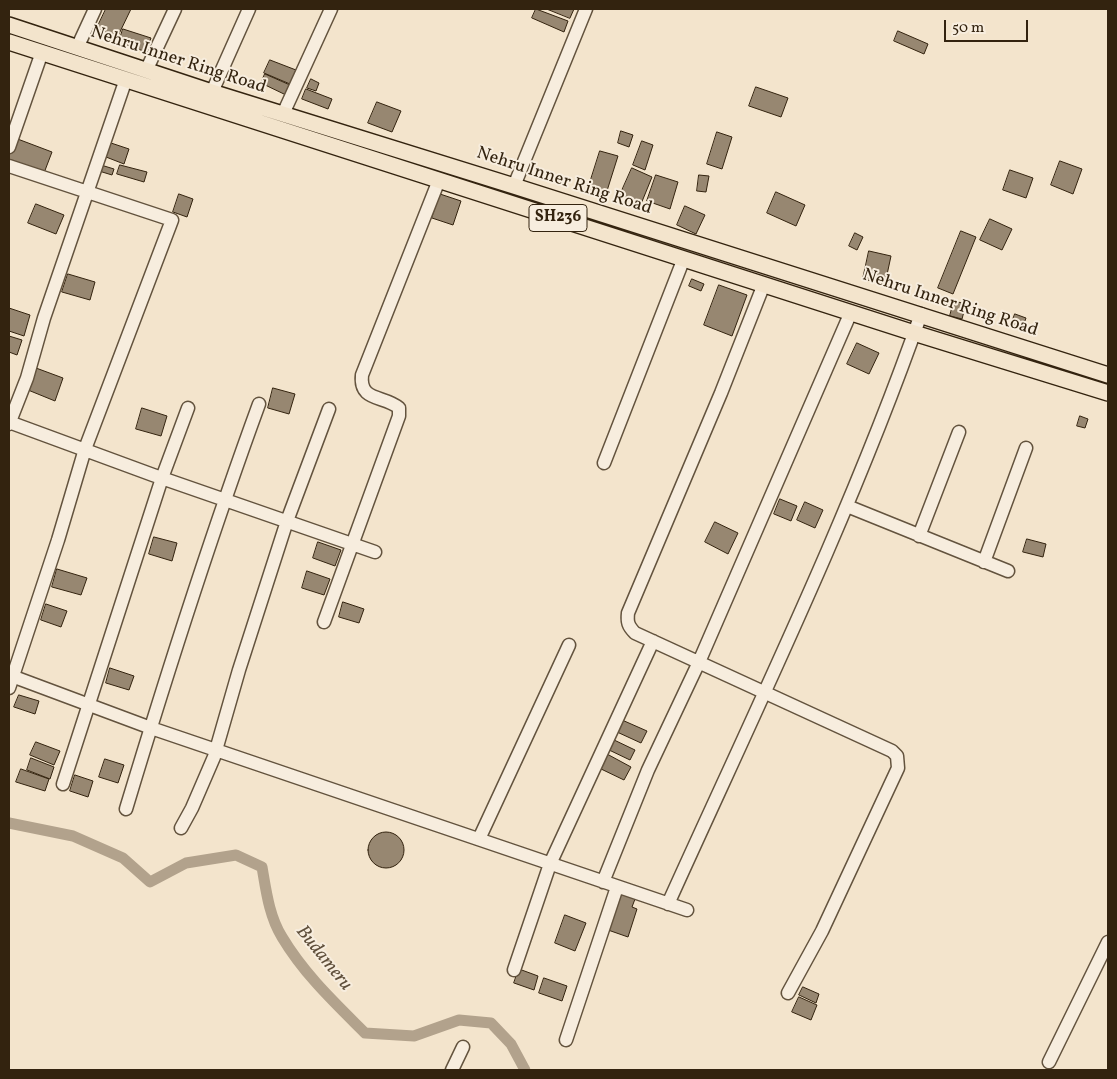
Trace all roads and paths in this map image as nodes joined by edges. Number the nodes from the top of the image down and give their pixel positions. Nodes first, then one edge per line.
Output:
1 (96, 9) edge
2 (175, 9) edge
3 (249, 9) edge
4 (331, 9) edge
5 (586, 9) edge
6 (9, 25) edge
7 (9, 42) edge
8 (77, 48) junction
9 (42, 52) junction
10 (146, 71) junction
11 (126, 79) junction
12 (212, 92) junction
13 (282, 114) junction
14 (9, 147) edge
15 (9, 166) edge
16 (439, 180) junction
17 (514, 186) junction
18 (88, 193) junction
19 (684, 258) junction
20 (764, 284) junction
21 (851, 312) junction
22 (921, 314) junction
23 (914, 333) junction
24 (1108, 375) edge
25 (1108, 393) edge
26 (259, 404) dead end
27 (188, 408) dead end
28 (329, 409) dead end
29 (9, 423) edge
30 (958, 432) dead end
31 (1026, 448) dead end
32 (85, 449) junction
33 (604, 463) dead end
34 (162, 478) junction
35 (224, 499) junction
36 (847, 506) junction
37 (287, 521) junction
38 (919, 536) junction
39 (352, 544) junction
40 (375, 552) dead end
41 (984, 562) junction
42 (1008, 571) dead end
43 (324, 622) dead end
44 (653, 641) junction
45 (569, 645) dead end
46 (699, 662) junction
47 (10, 679) edge
48 (764, 692) junction
49 (89, 704) junction
50 (151, 728) junction
51 (216, 750) junction
52 (63, 784) dead end
53 (126, 809) dead end
54 (181, 828) dead end
55 (479, 840) junction
56 (550, 864) junction
57 (603, 882) junction
58 (618, 887) junction
59 (668, 904) junction
60 (687, 910) dead end
61 (1108, 942) edge
62 (514, 970) dead end
63 (788, 993) dead end
64 (566, 1040) dead end
65 (463, 1047) dead end
66 (1049, 1062) dead end
67 (452, 1070) edge

1 - 8 street
2 - 10 street
3 - 12 street
4 - 13 street
5 - 17 street
6 - 8 main road, Nehru Inner Ring Road / SH236
7 - 9 main road, SH236
8 - 10 main road, Nehru Inner Ring Road / SH236
9 - 11 main road, SH236
9 - 14 street
10 - 12 main road, Nehru Inner Ring Road / SH236
11 - 16 main road, SH236
11 - 18 street
12 - 13 main road, Nehru Inner Ring Road / SH236
13 - 17 main road, Nehru Inner Ring Road / SH236
15 - 18 street
16 - 19 main road, SH236
16 - 39 street
17 - 22 main road, Nehru Inner Ring Road / SH236
18 - 29 street
18 - 32 street
19 - 20 main road, SH236
19 - 33 street
20 - 21 main road, SH236
20 - 44 street
21 - 23 main road, SH236
21 - 46 street
22 - 23 street
22 - 24 main road, Nehru Inner Ring Road / SH236
23 - 25 main road, SH236
23 - 36 street
26 - 35 street
27 - 34 street
28 - 37 street
29 - 32 street
30 - 38 street
31 - 41 street
32 - 34 street
32 - 47 street
34 - 35 street
34 - 49 street
35 - 37 street
35 - 50 street
36 - 38 street
36 - 48 street
37 - 39 street
37 - 51 street
38 - 41 street
39 - 40 street
39 - 43 street
41 - 42 street
44 - 46 street
44 - 56 street
45 - 55 street
46 - 48 street
46 - 57 street
47 - 49 street
48 - 59 street
48 - 63 street
49 - 50 street
49 - 52 street
50 - 51 street
50 - 53 street
51 - 54 street
51 - 55 street
55 - 56 street
56 - 57 street
56 - 62 street
57 - 58 street
58 - 59 street
58 - 64 street
59 - 60 street
61 - 66 street
65 - 67 street

